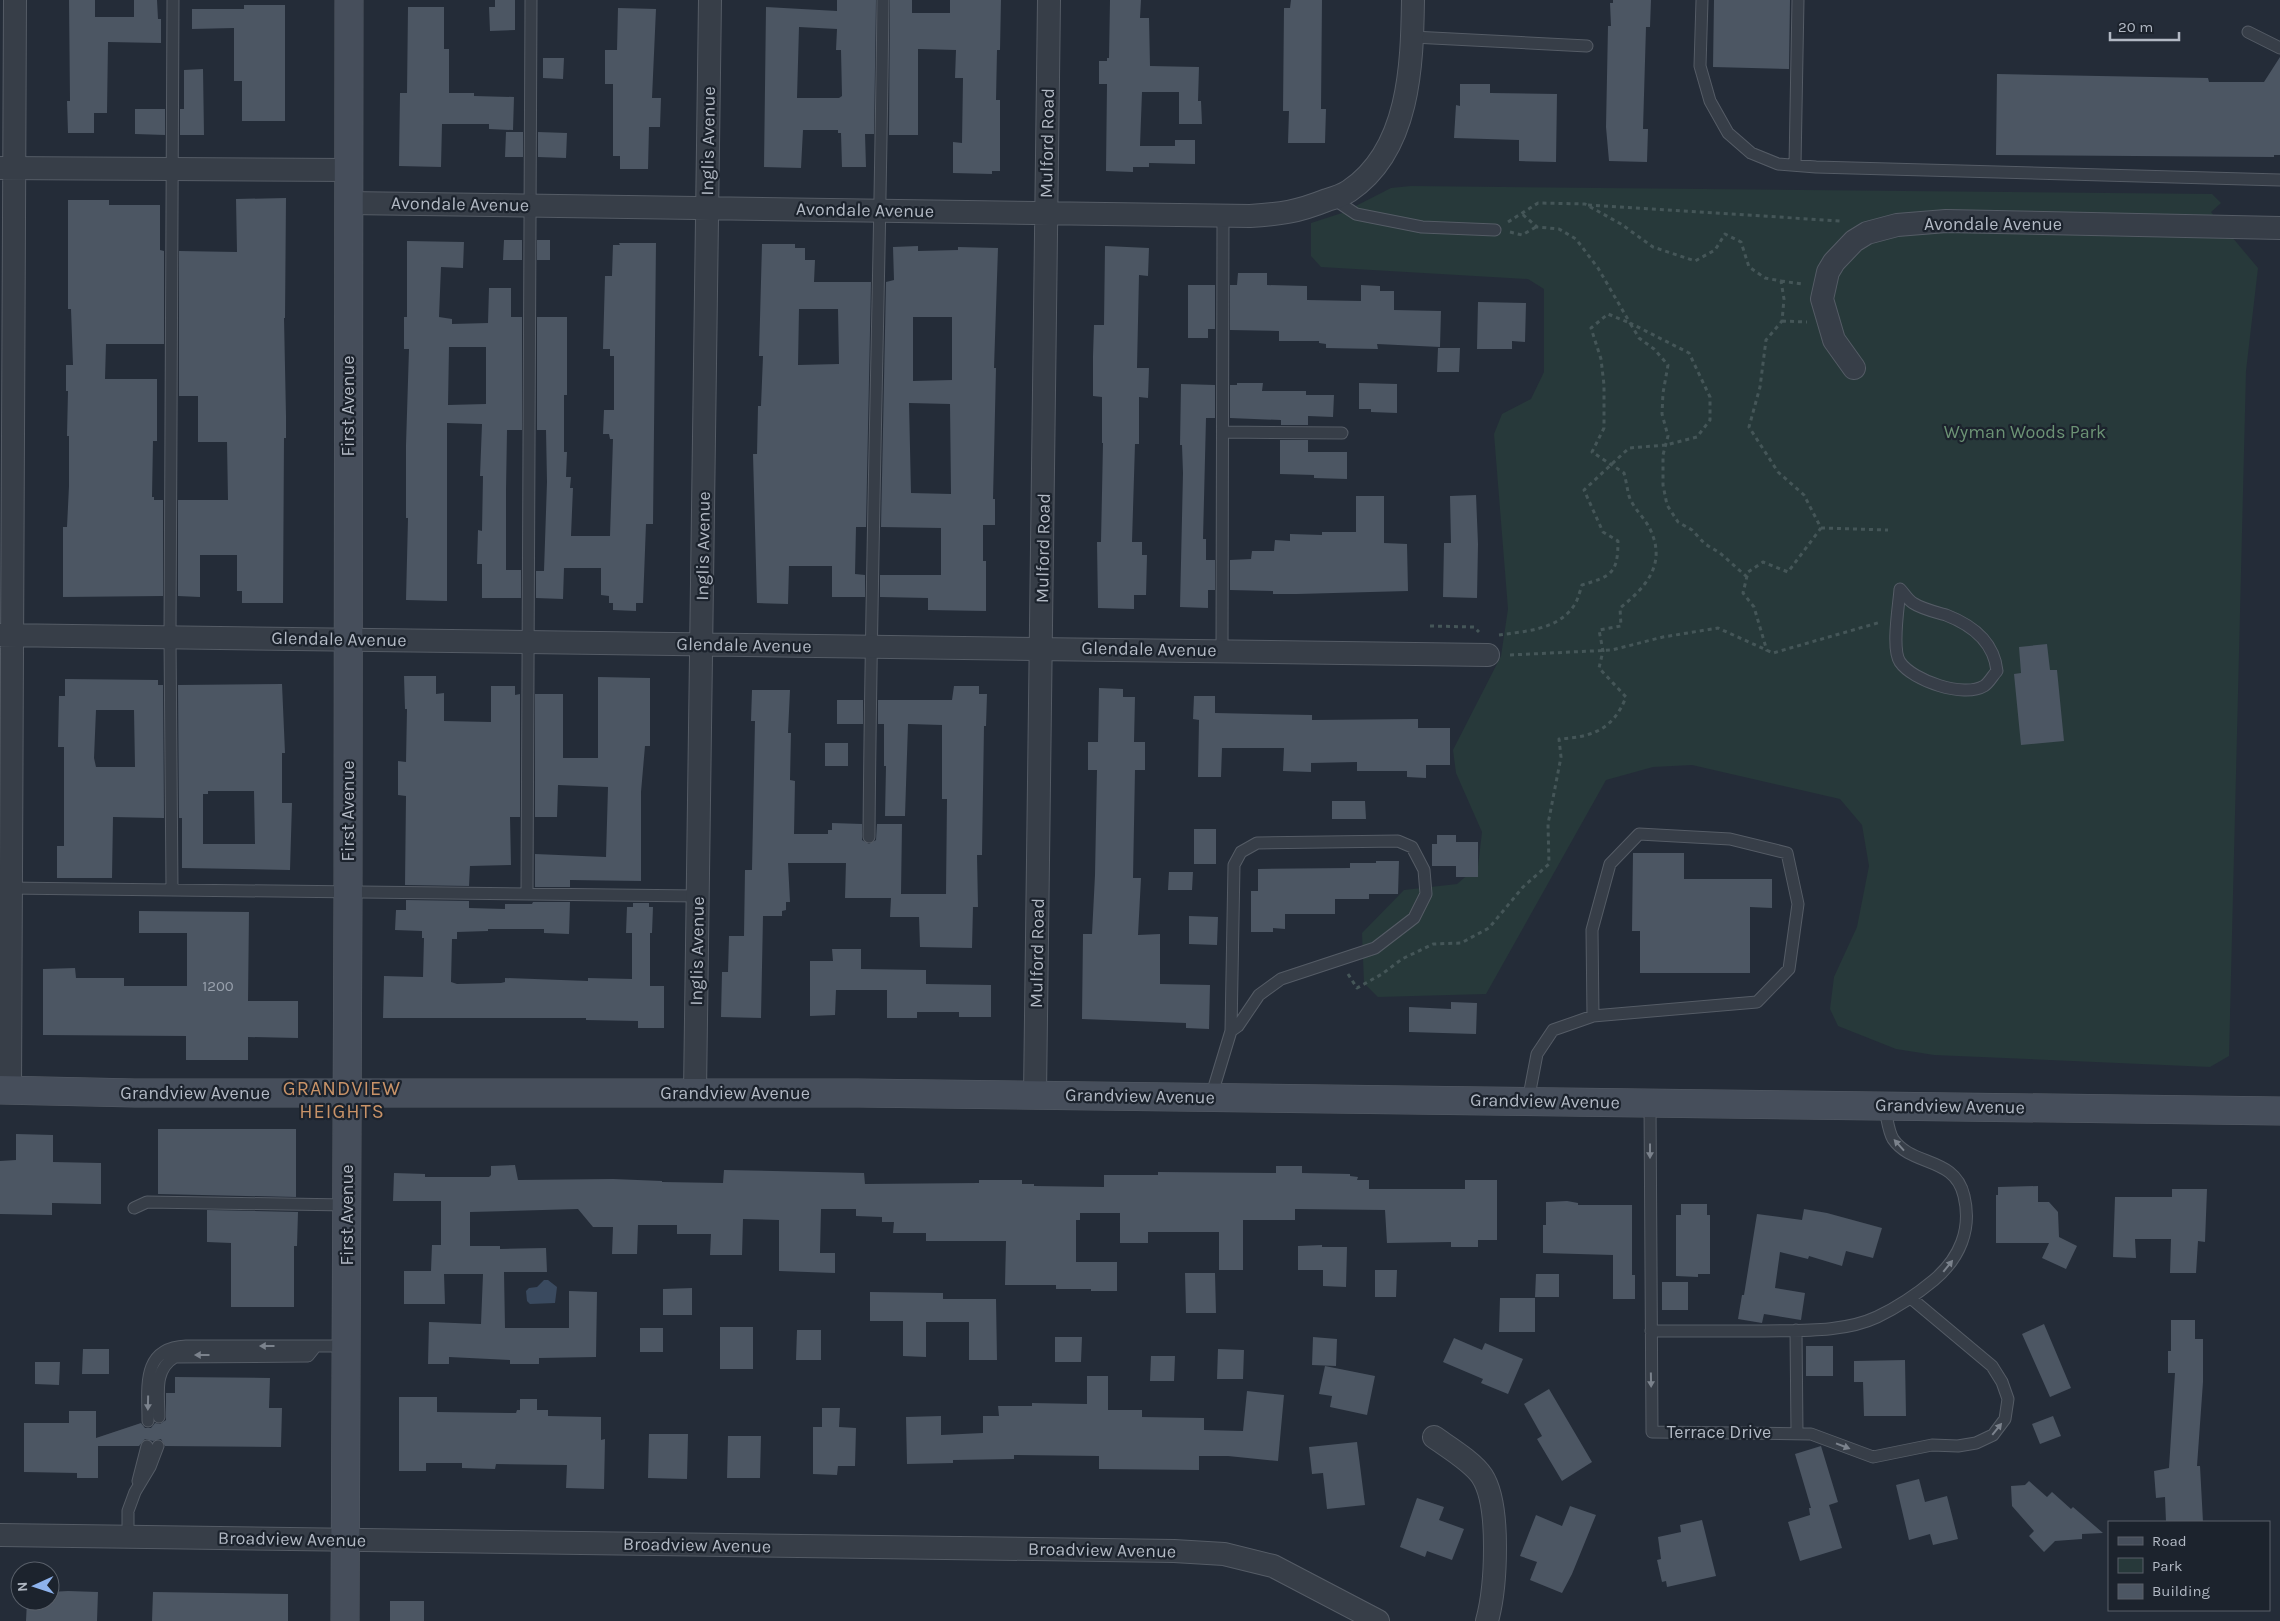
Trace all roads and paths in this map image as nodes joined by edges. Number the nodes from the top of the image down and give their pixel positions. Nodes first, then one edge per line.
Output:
1 (15, 0) edge
2 (173, 0) edge
3 (349, 0) edge
4 (531, 0) edge
5 (710, 0) edge
6 (883, 0) edge
7 (1049, 0) edge
8 (1413, 0) edge
9 (1702, 0) edge
10 (1798, 0) edge
11 (2248, 32) dead end
12 (1413, 37) junction
13 (1587, 46) dead end
14 (2280, 48) edge
15 (1796, 165) junction
16 (8, 168) edge
17 (173, 169) junction
18 (349, 170) junction
19 (2280, 180) edge
20 (1332, 198) junction
21 (348, 203) junction
22 (1585, 204) junction
23 (529, 205) junction
24 (707, 207) junction
25 (879, 210) junction
26 (1046, 213) junction
27 (1521, 214) junction
28 (1223, 216) junction
29 (1848, 221) dead end
30 (1537, 226) junction
31 (2280, 228) edge
32 (1495, 230) junction
33 (1630, 323) junction
34 (1854, 368) dead end
35 (1223, 432) junction
36 (1342, 433) dead end
37 (1666, 445) junction
38 (1611, 464) junction
39 (1821, 528) junction
40 (1888, 530) dead end
41 (1748, 577) junction
42 (1898, 617) junction
43 (6, 635) edge
44 (170, 636) junction
45 (348, 639) junction
46 (527, 642) junction
47 (702, 644) junction
48 (870, 646) junction
49 (1041, 648) junction
50 (1493, 649) junction
51 (1222, 650) junction
52 (1603, 651) junction
53 (1768, 651) junction
54 (869, 837) dead end
55 (5, 888) edge
56 (172, 890) junction
57 (348, 892) junction
58 (527, 894) junction
59 (698, 896) junction
60 (1357, 988) dead end
61 (1593, 1016) junction
62 (1231, 1031) junction
63 (5, 1090) edge
64 (696, 1092) junction
65 (347, 1093) junction
66 (1035, 1095) junction
67 (1211, 1097) junction
68 (1528, 1101) junction
69 (1650, 1103) junction
70 (1884, 1106) junction
71 (2280, 1111) edge
72 (347, 1205) junction
73 (134, 1208) dead end
74 (1912, 1298) junction
75 (1796, 1330) junction
76 (1651, 1332) junction
77 (346, 1346) junction
78 (153, 1419) dead end
79 (1796, 1432) junction
80 (1434, 1437) dead end
81 (153, 1446) dead end
82 (0, 1535) edge
83 (128, 1537) junction
84 (345, 1539) junction
85 (345, 1621) edge
86 (1378, 1621) edge
87 (1487, 1621) edge

1 - 16 street
2 - 17 lane
3 - 18 main road, First Avenue
4 - 23 lane
5 - 24 street, Inglis Avenue
6 - 25 lane
7 - 26 street, Mulford Road
8 - 12 street, Avondale Avenue
9 - 15 lane
10 - 15 lane
11 - 14 lane
12 - 13 lane
12 - 20 street, Avondale Avenue
15 - 19 lane
16 - 17 street
16 - 43 street
17 - 18 street
17 - 44 lane
18 - 21 main road, First Avenue
20 - 28 street, Avondale Avenue
20 - 32 lane
21 - 23 street, Avondale Avenue
21 - 45 main road, First Avenue
22 - 27 path
22 - 29 path
22 - 39 path
23 - 24 street, Avondale Avenue
23 - 46 lane
24 - 25 street, Avondale Avenue
24 - 47 street, Inglis Avenue
25 - 26 street, Avondale Avenue
25 - 48 lane
26 - 28 street, Avondale Avenue
26 - 49 street, Mulford Road
27 - 30 path
27 - 32 path
28 - 35 lane
30 - 32 path
30 - 33 path
31 - 34 street, Avondale Avenue
33 - 37 path
33 - 37 path
33 - 38 path
35 - 36 lane
35 - 51 lane
37 - 38 path
37 - 41 path
38 - 50 path
38 - 52 path
39 - 40 path
39 - 41 path
41 - 53 path
42 - 42 lane
42 - 53 path
43 - 44 street, Glendale Avenue
43 - 55 street
44 - 45 street, Glendale Avenue
44 - 56 lane
45 - 46 street, Glendale Avenue
45 - 57 main road, First Avenue
46 - 47 street, Glendale Avenue
46 - 58 lane
47 - 48 street, Glendale Avenue
47 - 59 street, Inglis Avenue
48 - 49 street, Glendale Avenue
48 - 54 lane
49 - 51 street, Glendale Avenue
49 - 66 street, Mulford Road
50 - 51 street, Glendale Avenue
50 - 52 path
52 - 53 path
52 - 60 path
55 - 56 lane
55 - 63 street
56 - 57 lane
57 - 58 lane
57 - 65 main road, First Avenue
58 - 59 lane
59 - 64 street, Inglis Avenue
61 - 61 lane
61 - 68 lane
62 - 62 lane
62 - 67 lane
63 - 65 main road, Grandview Avenue
64 - 65 main road, Grandview Avenue
64 - 66 main road, Grandview Avenue
65 - 72 main road, First Avenue
66 - 67 main road, Grandview Avenue
67 - 68 main road, Grandview Avenue
68 - 69 main road, Grandview Avenue
69 - 70 main road, Grandview Avenue
69 -> 76 lane, Terrace Drive
70 - 71 main road, Grandview Avenue
74 -> 70 lane
72 - 73 lane
72 - 77 main road, First Avenue
74 - 75 lane
79 -> 74 lane, Terrace Drive
75 - 76 lane
75 - 79 lane, Terrace Drive
76 -> 79 lane, Terrace Drive
77 -> 78 lane
77 - 84 main road, First Avenue
80 - 87 street
81 - 83 lane
82 - 83 street, Broadview Avenue
83 - 84 street, Broadview Avenue
84 - 85 main road, First Avenue
84 - 86 street, Broadview Avenue

